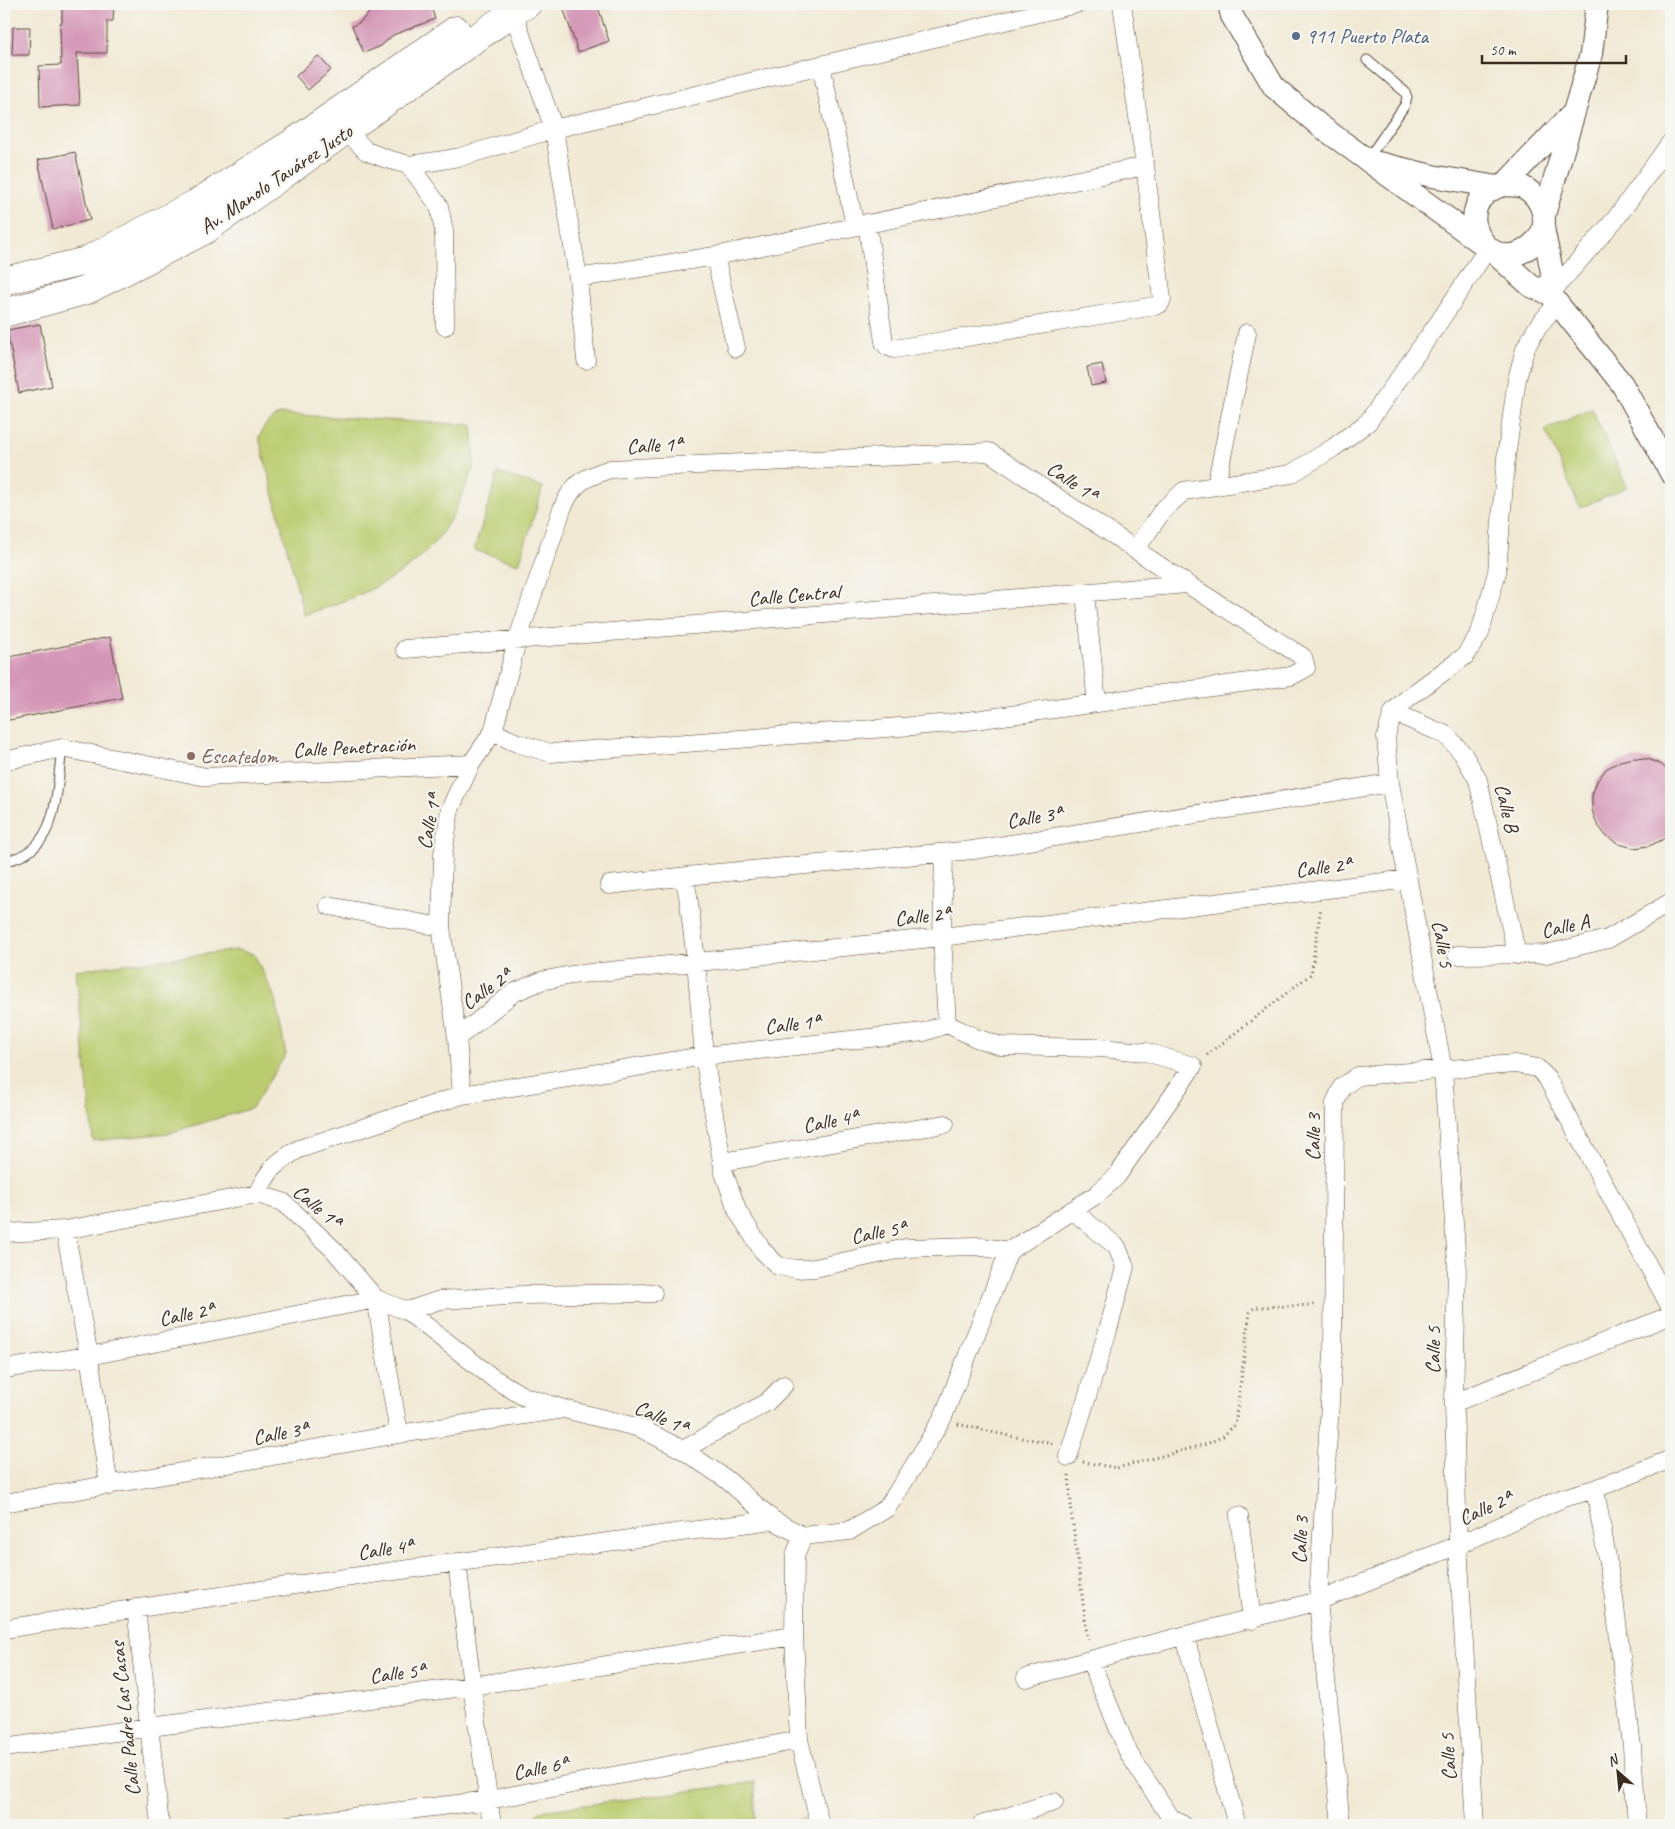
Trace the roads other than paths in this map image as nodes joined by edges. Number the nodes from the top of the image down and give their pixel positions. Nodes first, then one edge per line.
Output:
1 (1076, 4) edge
2 (1122, 4) edge
3 (1228, 4) edge
4 (1597, 4) edge
5 (512, 6) edge
6 (1366, 60) dead end
7 (821, 65) junction
8 (1572, 114) junction
9 (554, 129) junction
10 (347, 131) junction
11 (1671, 142) edge
12 (1367, 161) junction
13 (409, 165) junction
14 (1146, 166) junction
15 (1501, 186) junction
16 (1544, 222) junction
17 (861, 224) junction
18 (1487, 248) junction
19 (715, 256) junction
20 (578, 278) junction
21 (4, 281) edge
22 (1554, 299) junction
23 (4, 312) edge
24 (445, 326) dead end
25 (1247, 333) dead end
26 (736, 348) dead end
27 (586, 360) dead end
28 (1671, 473) edge
29 (1216, 486) junction
30 (1135, 550) junction
31 (1187, 584) junction
32 (1085, 594) junction
33 (517, 640) junction
34 (405, 649) dead end
35 (1097, 703) junction
36 (1393, 712) junction
37 (492, 732) junction
38 (62, 748) junction
39 (4, 761) edge
40 (471, 764) junction
41 (1390, 783) junction
42 (944, 854) junction
43 (4, 861) edge
44 (684, 876) junction
45 (1408, 879) junction
46 (608, 884) dead end
47 (1671, 902) edge
48 (329, 906) dead end
49 (441, 927) junction
50 (942, 937) junction
51 (1457, 955) dead end
52 (1517, 955) junction
53 (696, 961) junction
54 (947, 1024) junction
55 (457, 1038) junction
56 (704, 1056) junction
57 (1443, 1070) junction
58 (462, 1095) junction
59 (945, 1124) dead end
60 (722, 1162) junction
61 (257, 1194) junction
62 (1072, 1210) junction
63 (65, 1230) junction
64 (4, 1233) edge
65 (1009, 1251) junction
66 (652, 1293) dead end
67 (376, 1300) junction
68 (1671, 1308) edge
69 (407, 1311) junction
70 (1671, 1315) edge
71 (89, 1356) junction
72 (4, 1368) edge
73 (784, 1385) dead end
74 (1454, 1403) junction
75 (564, 1409) junction
76 (399, 1434) junction
77 (683, 1450) junction
78 (1068, 1457) road end
79 (1671, 1459) edge
80 (108, 1486) junction
81 (1595, 1489) junction
82 (4, 1504) edge
83 (1239, 1516) dead end
84 (773, 1520) junction
85 (803, 1536) junction
86 (1458, 1545) junction
87 (457, 1562) junction
88 (1318, 1602) junction
89 (136, 1608) junction
90 (1252, 1620) junction
91 (4, 1629) edge
92 (794, 1636) junction
93 (1185, 1637) junction
94 (1090, 1660) junction
95 (1026, 1678) dead end
96 (472, 1686) junction
97 (150, 1727) junction
98 (799, 1740) junction
99 (4, 1748) edge
100 (489, 1800) junction
101 (1054, 1802) dead end
102 (160, 1825) edge
103 (288, 1825) edge
104 (492, 1825) edge
105 (820, 1825) edge
106 (981, 1825) edge
107 (1183, 1825) edge
108 (1237, 1825) edge
109 (1342, 1825) edge
110 (1475, 1825) edge
111 (1637, 1825) edge

1 - 7 street
2 - 14 street
3 - 12 street
4 - 8 street
5 - 9 street
5 - 10 main road, Av. Manolo Tavárez Justo
5 - 21 main road, Av. Manolo Tavárez Justo
6 - 12 lane
7 - 9 street
7 - 17 street
8 - 15 street
8 - 16 street
9 - 13 street
9 - 20 street
10 - 13 street
10 - 23 main road, Av. Manolo Tavárez Justo
11 - 22 street
12 - 15 street
12 - 18 street
13 - 24 street
14 - 17 street
14 - 17 street
15 - 16 street
15 - 18 street
16 - 18 street
16 - 22 street
17 - 19 street
18 - 22 street
18 - 29 street
19 - 20 street
19 - 26 street
20 - 27 street
22 - 28 street
22 - 36 street
25 - 29 street
29 - 30 street
30 - 31 street, Calle 1ª
30 - 33 street, Calle 1ª
31 - 32 street, Calle Central
31 - 35 street, Calle 1ª
32 - 33 street, Calle Central
32 - 35 street
33 - 34 street, Calle Central
33 - 37 street, Calle 1ª
35 - 37 street
36 - 41 street, Calle 5
36 - 52 street, Calle B
37 - 40 street, Calle 1ª
38 - 39 street, Calle Penetración
38 - 40 street, Calle Penetración
38 - 43 lane
40 - 49 street, Calle 1ª
41 - 42 street, Calle 3ª
41 - 45 street, Calle 5
42 - 44 street, Calle 3ª
42 - 50 street
44 - 46 street, Calle 3ª
44 - 53 street, Calle 5ª
45 - 50 street, Calle 2ª
45 - 57 street, Calle 5
47 - 52 street, Calle A
48 - 49 street
49 - 55 street, Calle 1ª
50 - 53 street, Calle 2ª
50 - 54 street
51 - 52 street, Calle A
53 - 55 street, Calle 2ª
53 - 56 street, Calle 5ª
54 - 56 street, Calle 1ª
54 - 62 street
55 - 58 street, Calle 1ª
56 - 58 street, Calle 1ª
56 - 60 street, Calle 5ª
57 - 68 street, Calle 3
57 - 74 street, Calle 5
57 - 88 street, Calle 3
58 - 61 street, Calle 1ª
59 - 60 street, Calle 4ª
60 - 65 street, Calle 5ª
61 - 63 street, Calle 1ª
61 - 67 street, Calle 1ª
62 - 65 street
62 - 78 street
63 - 64 street, Calle 1ª
63 - 71 street
65 - 85 street
66 - 69 street
67 - 69 street, Calle 1ª
67 - 71 street, Calle 2ª
67 - 76 street
69 - 75 street, Calle 1ª
70 - 74 street
71 - 72 street, Calle 2ª
71 - 80 street
73 - 77 street
74 - 86 street, Calle 5
75 - 76 street, Calle 3ª
75 - 77 street, Calle 1ª
76 - 80 street, Calle 3ª
77 - 84 street, Calle 1ª
79 - 81 street, Calle 2ª
80 - 82 street, Calle 3ª
81 - 86 street, Calle 2ª
81 - 111 street
83 - 90 street
84 - 85 street, Calle 1ª
84 - 87 street, Calle 4ª
85 - 92 street
86 - 88 street, Calle 2ª
86 - 110 street, Calle 5
87 - 89 street, Calle 4ª
87 - 96 street
88 - 90 street, Calle 2ª
88 - 109 street, Calle 3
89 - 91 street, Calle 4ª
89 - 97 street, Calle Padre Las Casas
90 - 93 street, Calle 2ª
92 - 96 street, Calle 5ª
92 - 98 street
93 - 94 street, Calle 2ª
93 - 108 street
94 - 95 street, Calle 2ª
94 - 107 street
96 - 97 street, Calle 5ª
96 - 100 street
97 - 99 street, Calle 5ª
97 - 102 street, Calle Padre Las Casas
98 - 100 street, Calle 6ª
98 - 105 street
100 - 103 street, Calle 6ª
100 - 104 street
101 - 106 street

